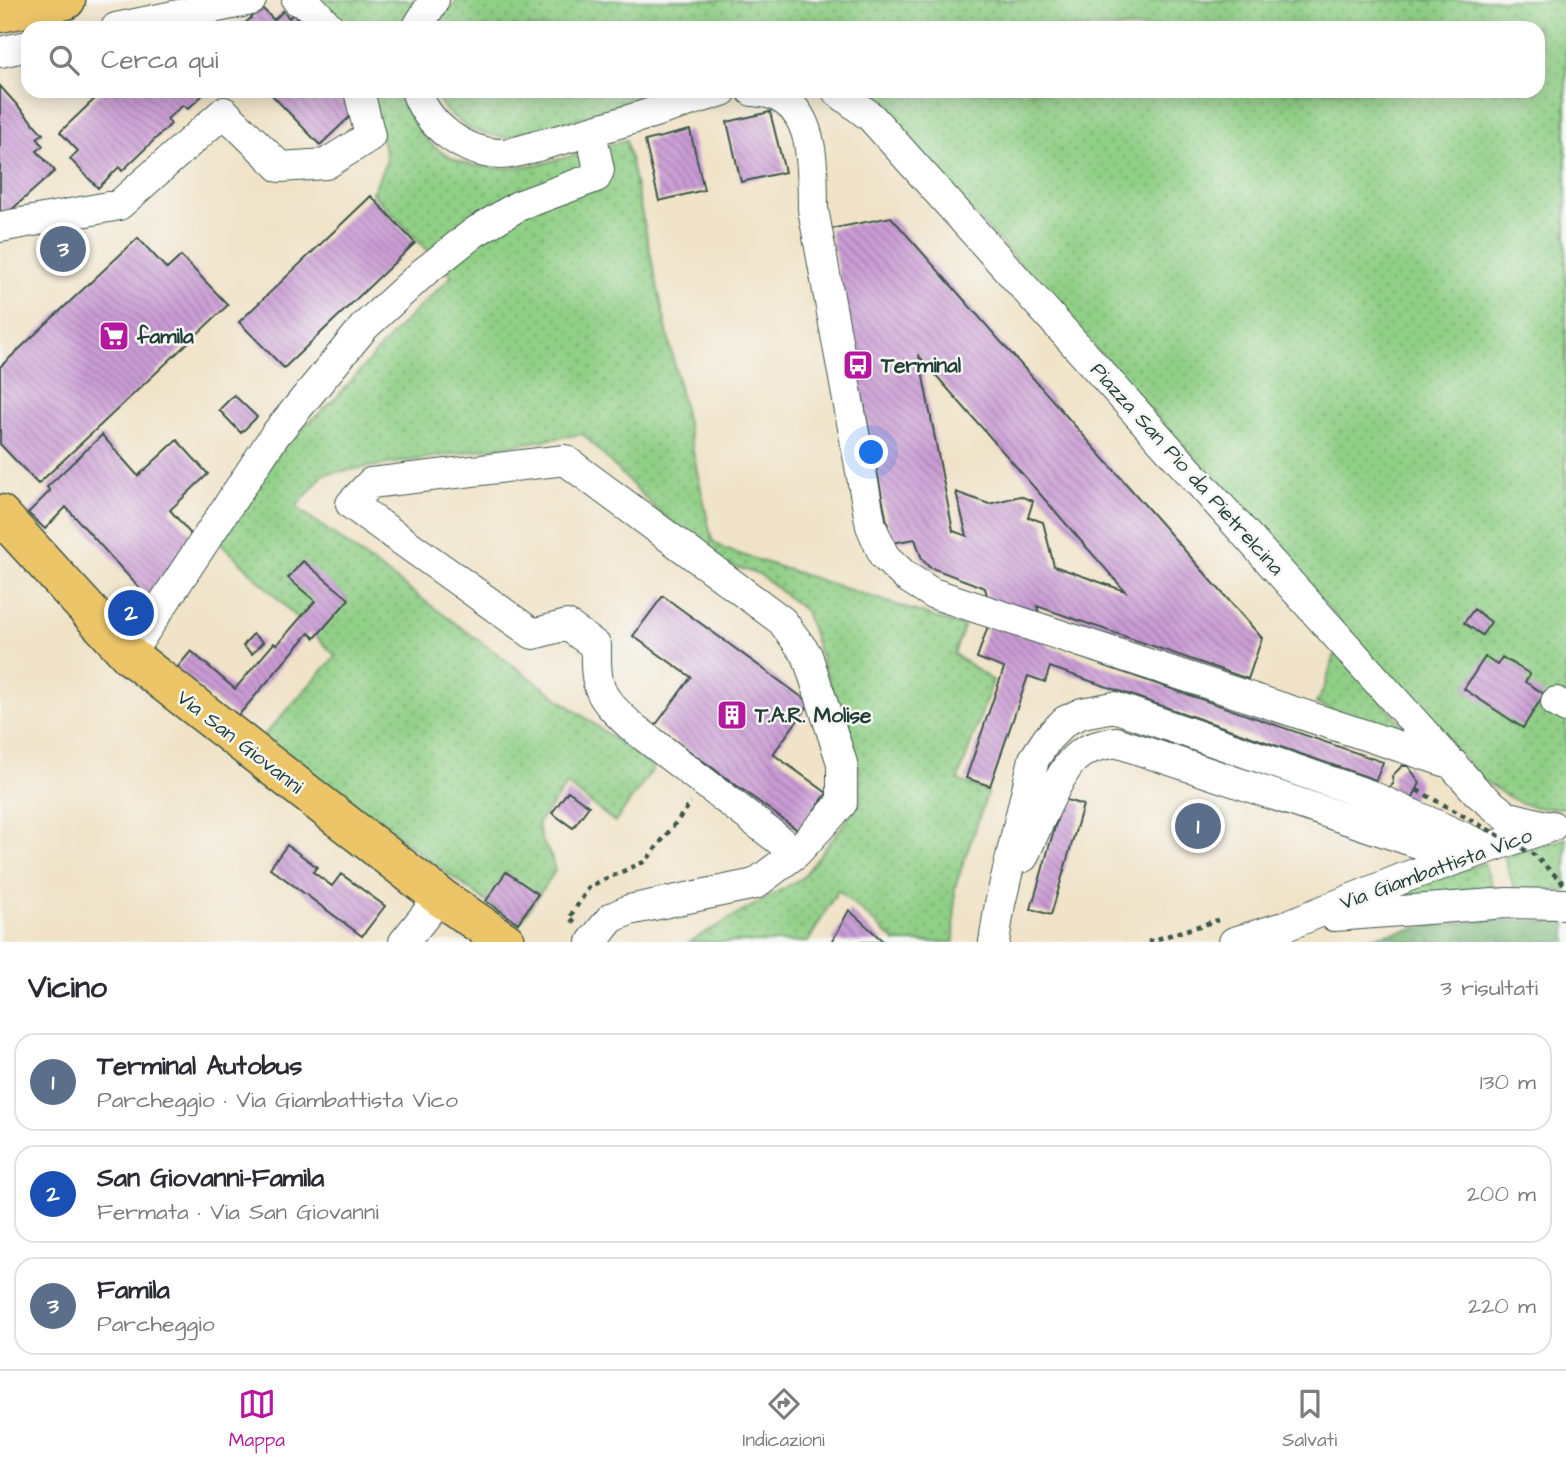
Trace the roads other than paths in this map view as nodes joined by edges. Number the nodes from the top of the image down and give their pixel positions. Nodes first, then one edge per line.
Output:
1 (66, 0) edge
2 (251, 0) edge
3 (297, 0) edge
4 (434, 0) edge
5 (0, 13) edge
6 (150, 21) edge
7 (324, 21) edge
8 (421, 21) edge
9 (21, 48) edge
10 (0, 52) edge
11 (361, 98) edge
12 (420, 98) edge
13 (700, 98) edge
14 (779, 98) edge
15 (846, 98) edge
16 (592, 132) junction
17 (0, 227) edge
18 (0, 514) edge
19 (129, 655) junction
20 (1453, 764) junction
21 (1557, 825) edge
22 (796, 853) junction
23 (1474, 853) junction
24 (440, 897) junction
25 (1000, 904) junction
26 (1566, 904) edge
27 (1290, 929) edge
28 (594, 938) edge
29 (404, 942) edge
30 (506, 942) edge
31 (994, 942) edge
32 (1011, 942) edge
33 (1234, 942) edge

1 - 5 main road
2 - 6 street
3 - 7 street
4 - 8 street
9 - 10 street
11 - 17 street
12 - 16 street
13 - 16 street
14 - 20 street
15 - 20 street, Piazza San Pio da Pietrelcina
16 - 19 street
18 - 19 main road, Via San Giovanni
19 - 24 main road, Via San Giovanni
20 - 21 street, Piazza San Pio da Pietrelcina
21 - 23 street, Via Giambattista Vico
22 - 22 street
22 - 28 street
23 - 25 street
23 - 27 street, Via Giambattista Vico
24 - 29 street
24 - 30 main road, Via San Giovanni
25 - 31 street
25 - 32 street
26 - 27 street, Via Giambattista Vico
27 - 33 street, Via Giambattista Vico

